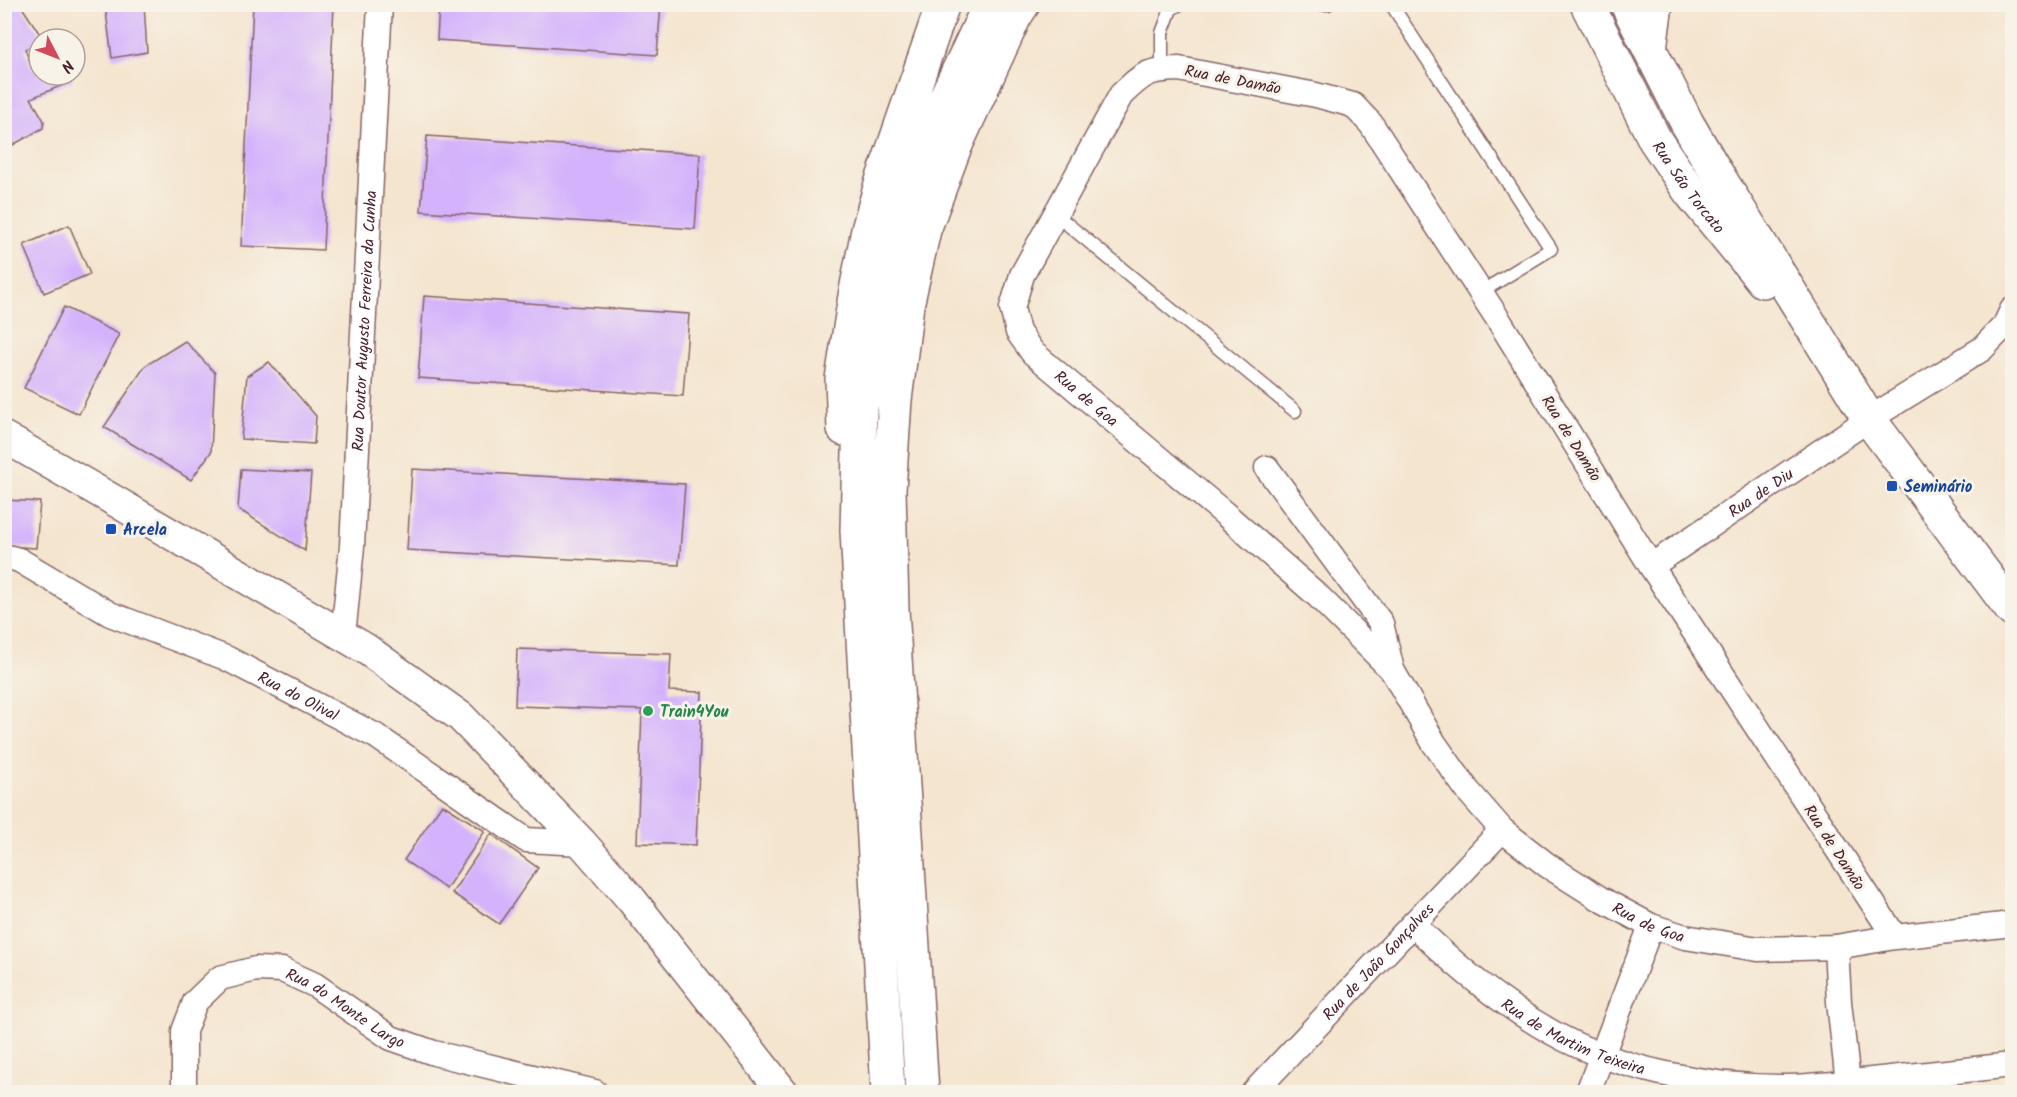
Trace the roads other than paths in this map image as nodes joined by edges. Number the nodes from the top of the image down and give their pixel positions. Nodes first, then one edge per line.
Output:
1 (380, 4) edge
2 (943, 4) edge
3 (990, 4) edge
4 (1023, 4) edge
5 (1180, 4) edge
6 (1307, 4) edge
7 (1328, 4) edge
8 (1391, 4) edge
9 (1587, 4) edge
10 (1627, 4) edge
11 (1656, 4) edge
12 (1650, 49) junction
13 (1162, 69) junction
14 (1055, 214) junction
15 (1481, 292) junction
16 (2013, 310) edge
17 (1823, 346) junction
18 (1294, 411) dead end
19 (1869, 419) junction
20 (4, 437) edge
21 (1267, 468) dead end
22 (857, 530) junction
23 (4, 556) edge
24 (1651, 566) junction
25 (2013, 610) edge
26 (343, 636) junction
27 (1392, 670) junction
28 (1502, 830) junction
29 (582, 843) junction
30 (1413, 924) junction
31 (2013, 924) edge
32 (1651, 926) junction
33 (1895, 937) junction
34 (1836, 947) junction
35 (1602, 1056) junction
36 (2013, 1065) edge
37 (1848, 1088) edge
38 (184, 1092) edge
39 (595, 1092) edge
40 (783, 1092) edge
41 (888, 1092) edge
42 (922, 1092) edge
43 (1254, 1092) edge
44 (1588, 1092) edge

1 - 26 street, Rua Doutor Augusto Ferreira da Cunha
2 - 22 main road
3 - 22 main road
4 - 42 main road
5 - 13 lane
6 - 7 lane
8 - 15 lane
9 - 17 main road, Rua São Torcato
10 - 12 main road, Rua São Torcato
11 - 12 main road
12 - 17 main road, Rua São Torcato
13 - 14 street, Rua de Goa
13 - 15 street, Rua de Damão
14 - 18 lane
14 - 27 street, Rua de Goa
15 - 24 street, Rua de Damão
16 - 19 street, Rua de Diu
17 - 19 main road, Rua São Torcato
19 - 24 street, Rua de Diu
19 - 25 main road, Rua São Torcato
20 - 26 street
21 - 27 street, Rua de Goa
22 - 41 main road
23 - 29 street, Rua do Olival
24 - 33 street, Rua de Damão
26 - 29 street
27 - 28 street, Rua de Goa
28 - 30 street, Rua de João Gonçalves
28 - 32 street, Rua de Goa
29 - 40 street
30 - 35 street, Rua de Martim Teixeira
30 - 43 street, Rua de João Gonçalves
31 - 33 street, Rua de Goa
32 - 34 street, Rua de Goa
32 - 35 street
33 - 34 street, Rua de Goa
34 - 37 street
35 - 37 street, Rua de Martim Teixeira
35 - 44 street
36 - 37 street, Rua de Martim Teixeira
38 - 39 street, Rua do Monte Largo

